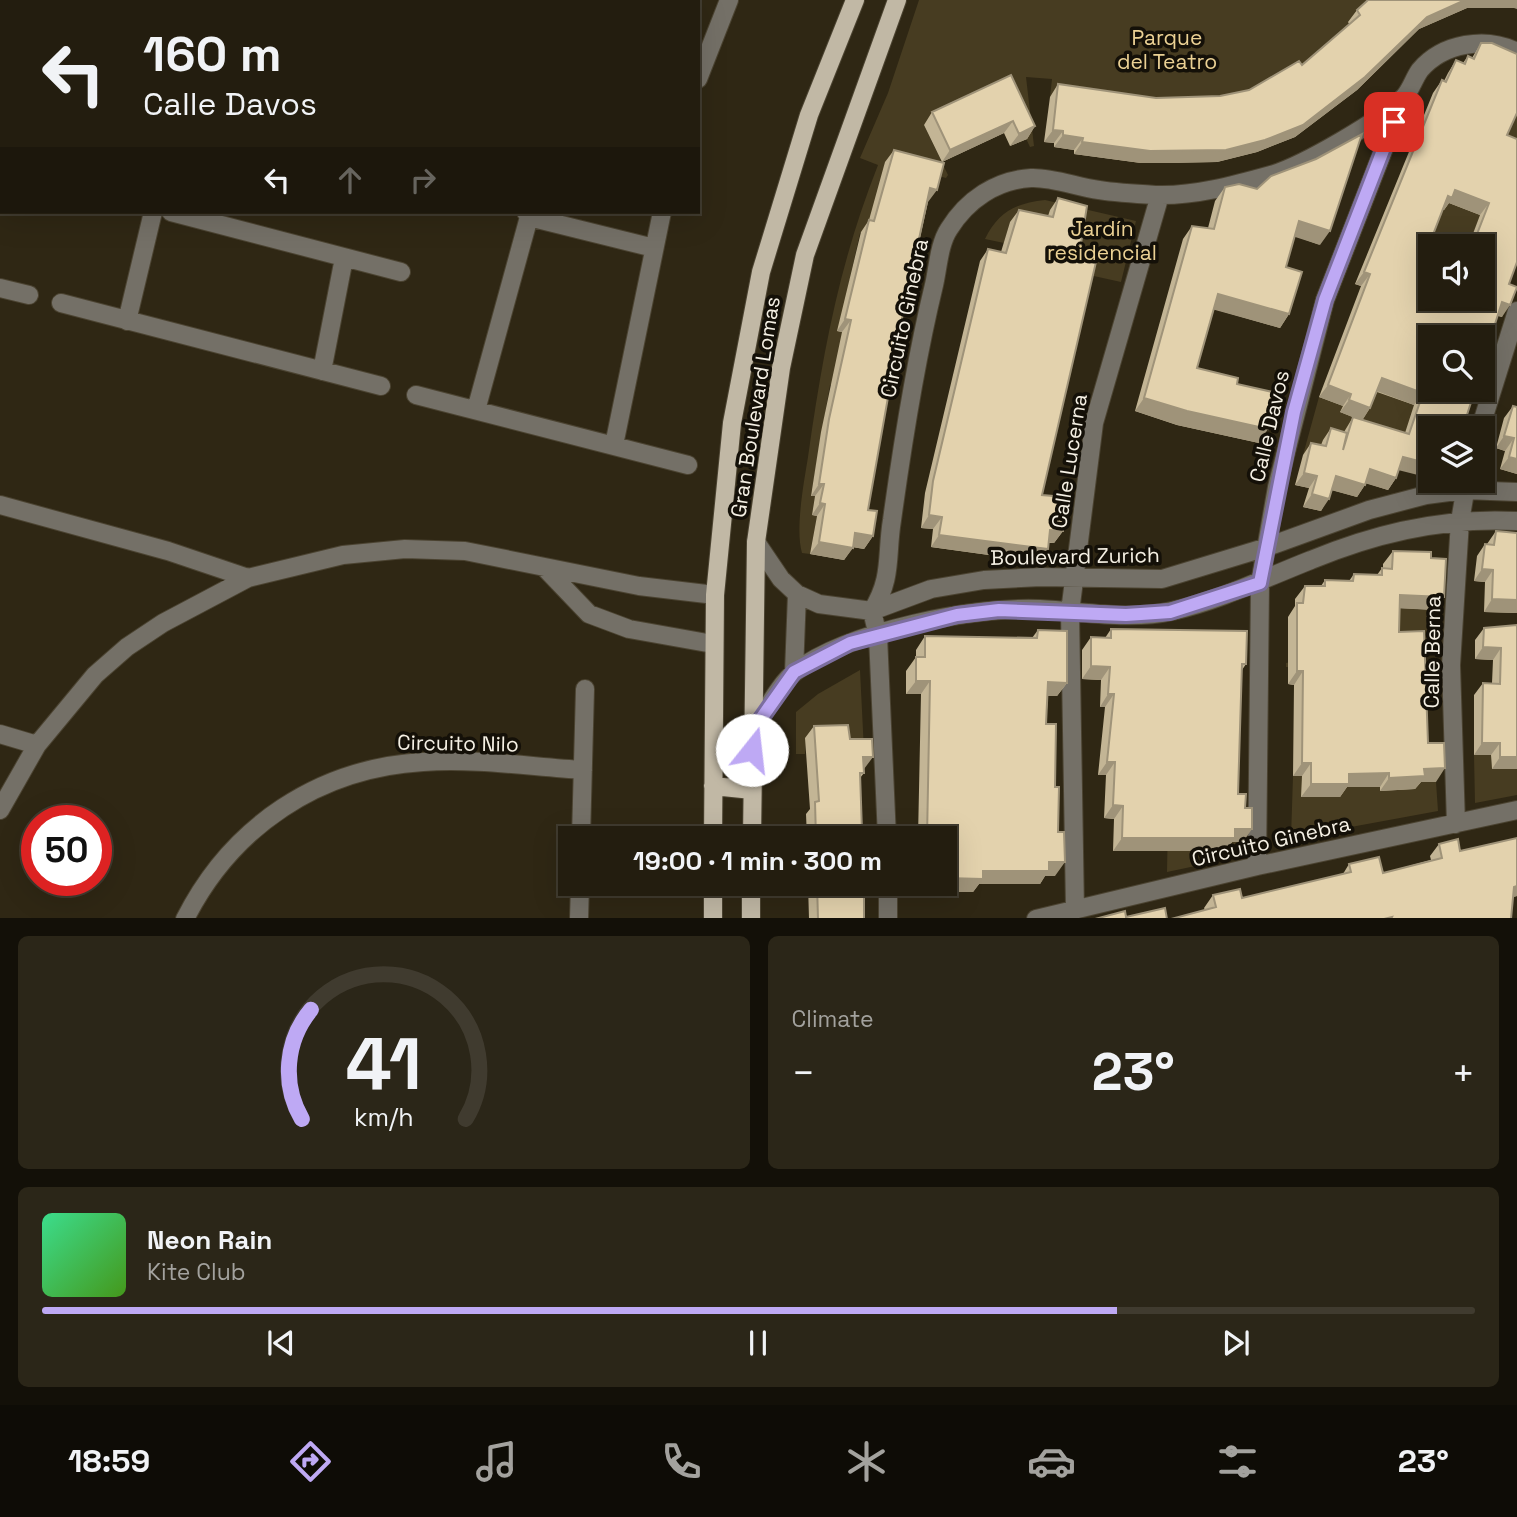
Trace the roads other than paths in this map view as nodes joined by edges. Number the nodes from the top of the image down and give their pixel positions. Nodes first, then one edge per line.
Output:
1 (729, 0) edge
2 (855, 0) edge
3 (897, 0) edge
4 (1517, 52) edge
5 (700, 74) edge
6 (1404, 97) junction
7 (1160, 195) junction
8 (153, 214) edge
9 (179, 214) edge
10 (527, 214) edge
11 (662, 214) edge
12 (654, 248) junction
13 (344, 258) junction
14 (401, 272) dead end
15 (0, 288) edge
16 (29, 295) dead end
17 (61, 303) dead end
18 (1517, 311) edge
19 (127, 321) junction
20 (322, 371) junction
21 (381, 386) dead end
22 (415, 395) dead end
23 (476, 410) junction
24 (1484, 416) edge
25 (614, 445) junction
26 (688, 465) dead end
27 (1495, 489) edge
28 (1517, 492) edge
29 (1435, 493) edge
30 (1464, 493) edge
31 (0, 505) edge
32 (1460, 521) junction
33 (1517, 521) edge
34 (756, 542) junction
35 (1266, 547) junction
36 (545, 568) junction
37 (248, 578) junction
38 (1075, 578) junction
39 (1260, 583) junction
40 (797, 594) junction
41 (715, 595) junction
42 (872, 611) junction
43 (1070, 612) junction
44 (877, 636) junction
45 (713, 645) junction
46 (794, 672) junction
47 (585, 689) dead end
48 (753, 730) junction
49 (0, 734) edge
50 (37, 745) junction
51 (583, 770) junction
52 (713, 786) junction
53 (752, 790) junction
54 (0, 810) edge
55 (1517, 810) edge
56 (1456, 824) junction
57 (581, 826) edge
58 (713, 826) edge
59 (752, 826) edge
60 (886, 826) edge
61 (1257, 866) junction
62 (580, 896) edge
63 (713, 896) edge
64 (751, 896) edge
65 (888, 896) edge
66 (1075, 910) junction
67 (186, 918) edge
68 (579, 918) edge
69 (713, 918) edge
70 (751, 918) edge
71 (888, 918) edge
72 (1040, 918) edge

1 - 5 street
2 - 41 main road, Gran Boulevard Lomas
3 - 34 main road, Gran Boulevard Lomas
4 - 6 street, Circuito Ginebra
6 - 7 street, Circuito Ginebra
6 - 35 street, Calle Davos
7 - 38 street, Calle Lucerna
7 - 42 street, Circuito Ginebra
8 - 19 street
9 - 13 street
10 - 12 street
10 - 23 street
11 - 12 street
12 - 25 street
13 - 14 street
13 - 20 street
15 - 16 street
17 - 19 street
18 - 24 street
19 - 20 street
20 - 21 street
22 - 23 street
23 - 25 street
25 - 26 street
27 - 28 street, Boulevard Zurich
29 - 35 street, Boulevard Zurich
30 - 32 street, Calle Berna
31 - 37 street
32 - 33 street
32 - 39 street
32 - 56 street, Calle Berna
34 - 40 street, Boulevard Zurich
34 - 48 main road, Gran Boulevard Lomas
35 - 38 street, Boulevard Zurich
35 - 39 street, Calle Davos
36 - 37 street
36 - 41 street
36 - 45 street
37 - 50 street
38 - 42 street, Boulevard Zurich
38 - 43 street, Calle Lucerna
39 - 43 street
39 - 61 street, Calle Davos
40 - 42 street, Boulevard Zurich
40 - 46 street
41 - 45 main road, Gran Boulevard Lomas
42 - 44 street
43 - 44 street
43 - 66 street, Calle Lucerna
44 - 46 street
44 - 60 street
45 - 52 main road, Gran Boulevard Lomas
46 - 48 street
47 - 51 street
48 - 53 main road, Gran Boulevard Lomas
49 - 50 street
50 - 54 street
51 - 57 street
51 - 67 street, Circuito Nilo
52 - 53 main road
52 - 58 main road, Gran Boulevard Lomas
53 - 59 main road, Gran Boulevard Lomas
55 - 56 street, Circuito Ginebra
56 - 61 street, Circuito Ginebra
61 - 66 street, Circuito Ginebra
62 - 68 street
63 - 69 main road
64 - 70 main road
65 - 71 street
66 - 72 street, Circuito Ginebra

